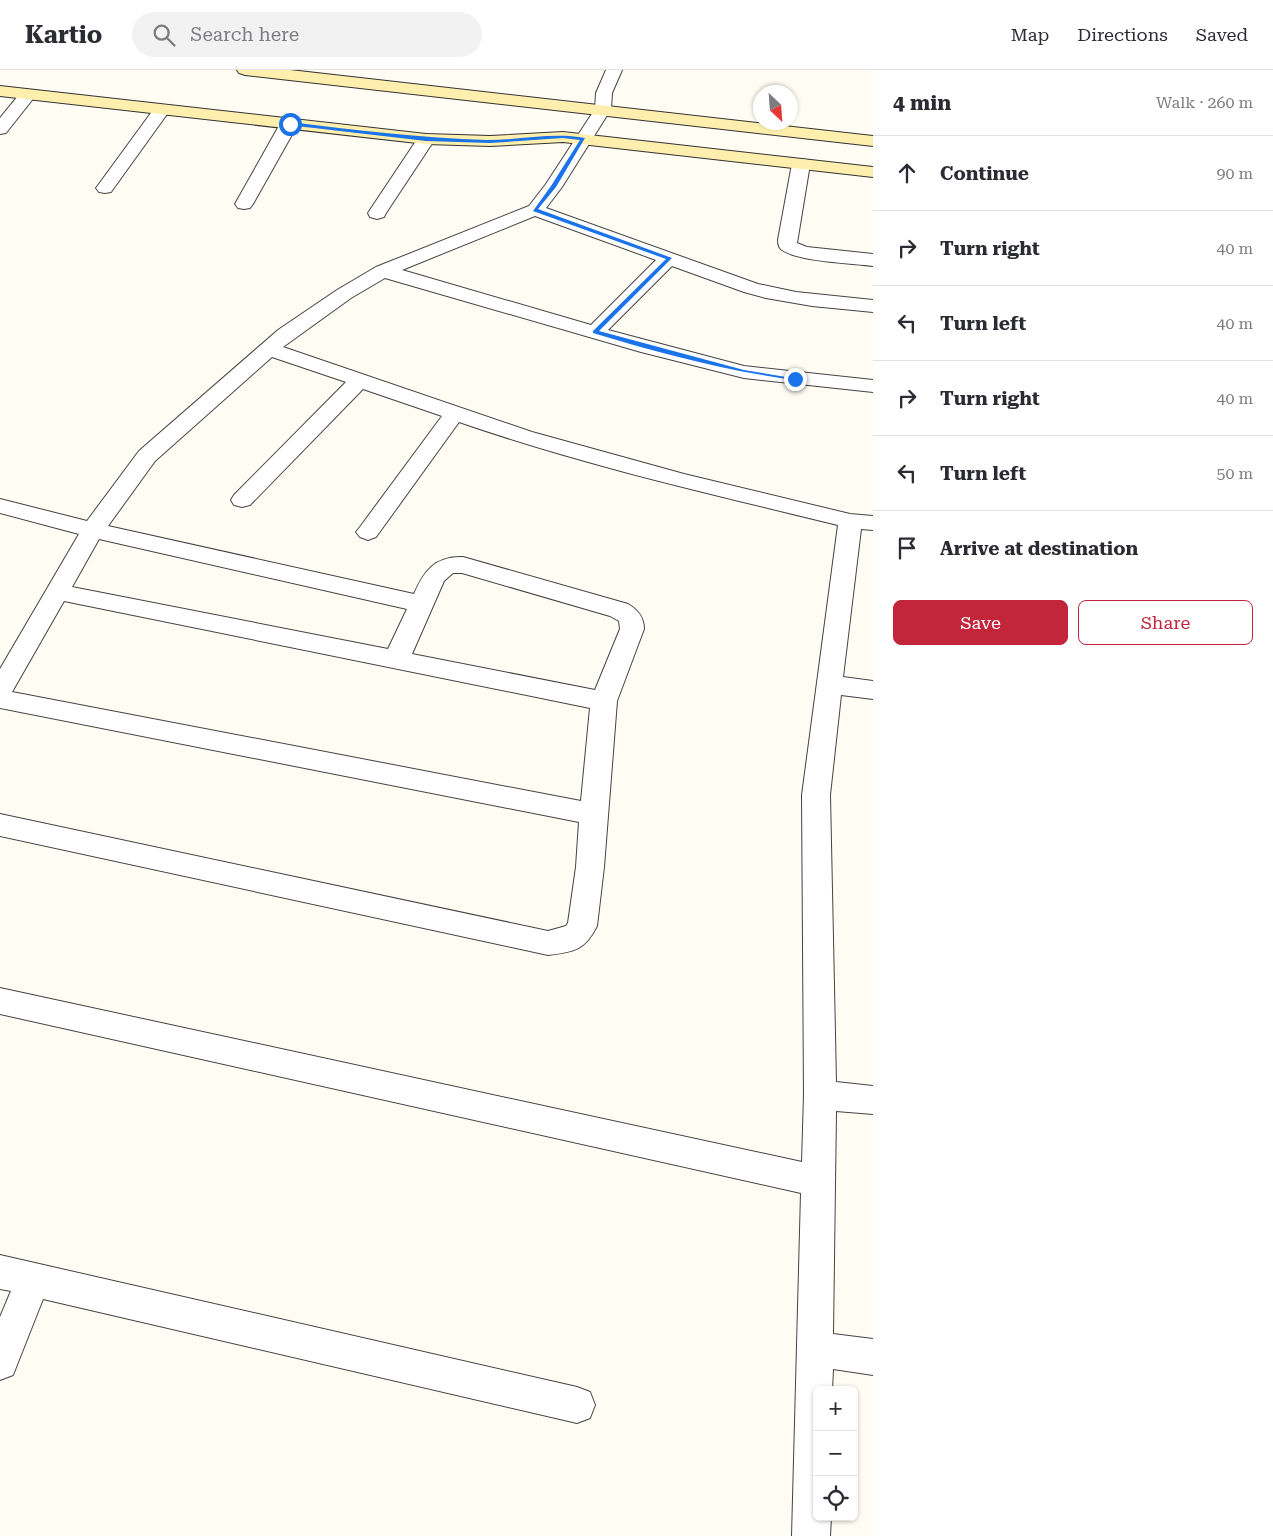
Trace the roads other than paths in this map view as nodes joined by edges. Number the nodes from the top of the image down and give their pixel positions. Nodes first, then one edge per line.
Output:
1 (245, 70) edge
2 (614, 70) edge
3 (0, 91) edge
4 (28, 94) junction
5 (603, 109) junction
6 (162, 110) junction
7 (290, 124) junction
8 (0, 129) edge
9 (426, 139) junction
10 (584, 139) junction
11 (873, 141) edge
12 (801, 164) junction
13 (873, 172) edge
14 (105, 188) dead end
15 (244, 204) dead end
16 (535, 210) junction
17 (377, 213) dead end
18 (670, 258) junction
19 (873, 260) edge
20 (383, 270) junction
21 (873, 306) edge
22 (595, 332) junction
23 (269, 349) junction
24 (360, 380) junction
25 (873, 386) edge
26 (455, 413) junction
27 (242, 500) dead end
28 (0, 506) edge
29 (862, 522) edge
30 (93, 530) junction
31 (368, 532) dead end
32 (58, 592) junction
33 (422, 604) junction
34 (0, 643) edge
35 (24, 649) junction
36 (397, 658) junction
37 (830, 684) junction
38 (873, 690) edge
39 (0, 691) edge
40 (0, 699) edge
41 (604, 701) junction
42 (593, 814) junction
43 (0, 825) edge
44 (0, 1001) edge
45 (820, 1096) junction
46 (873, 1100) edge
47 (818, 1181) junction
48 (17, 1276) edge
49 (815, 1349) junction
50 (873, 1357) edge
51 (0, 1362) edge
52 (578, 1405) dead end
53 (812, 1536) edge

1 - 5 street
2 - 5 street
3 - 4 street
4 - 6 street
4 - 8 street
5 - 10 street
5 - 11 street
6 - 7 street
6 - 14 street
7 - 9 street
7 - 15 street
9 - 10 street
9 - 17 street
10 - 12 street
10 - 16 street
12 - 13 street
12 - 19 street
16 - 18 street
16 - 20 street
18 - 21 street
18 - 22 street
20 - 22 street
20 - 23 street
22 - 25 street
23 - 24 street
23 - 30 street
24 - 26 street
24 - 27 street
26 - 29 street
26 - 31 street
28 - 30 street
29 - 37 street
30 - 32 street
30 - 33 street
32 - 35 street
32 - 36 street
33 - 36 street
33 - 41 street
34 - 35 street
35 - 39 street
36 - 41 street
37 - 38 street
37 - 45 street
40 - 42 street
41 - 42 street
42 - 43 street
44 - 47 street
45 - 46 street
45 - 47 street
47 - 49 street
48 - 51 street
48 - 52 street
49 - 50 street
49 - 53 street

